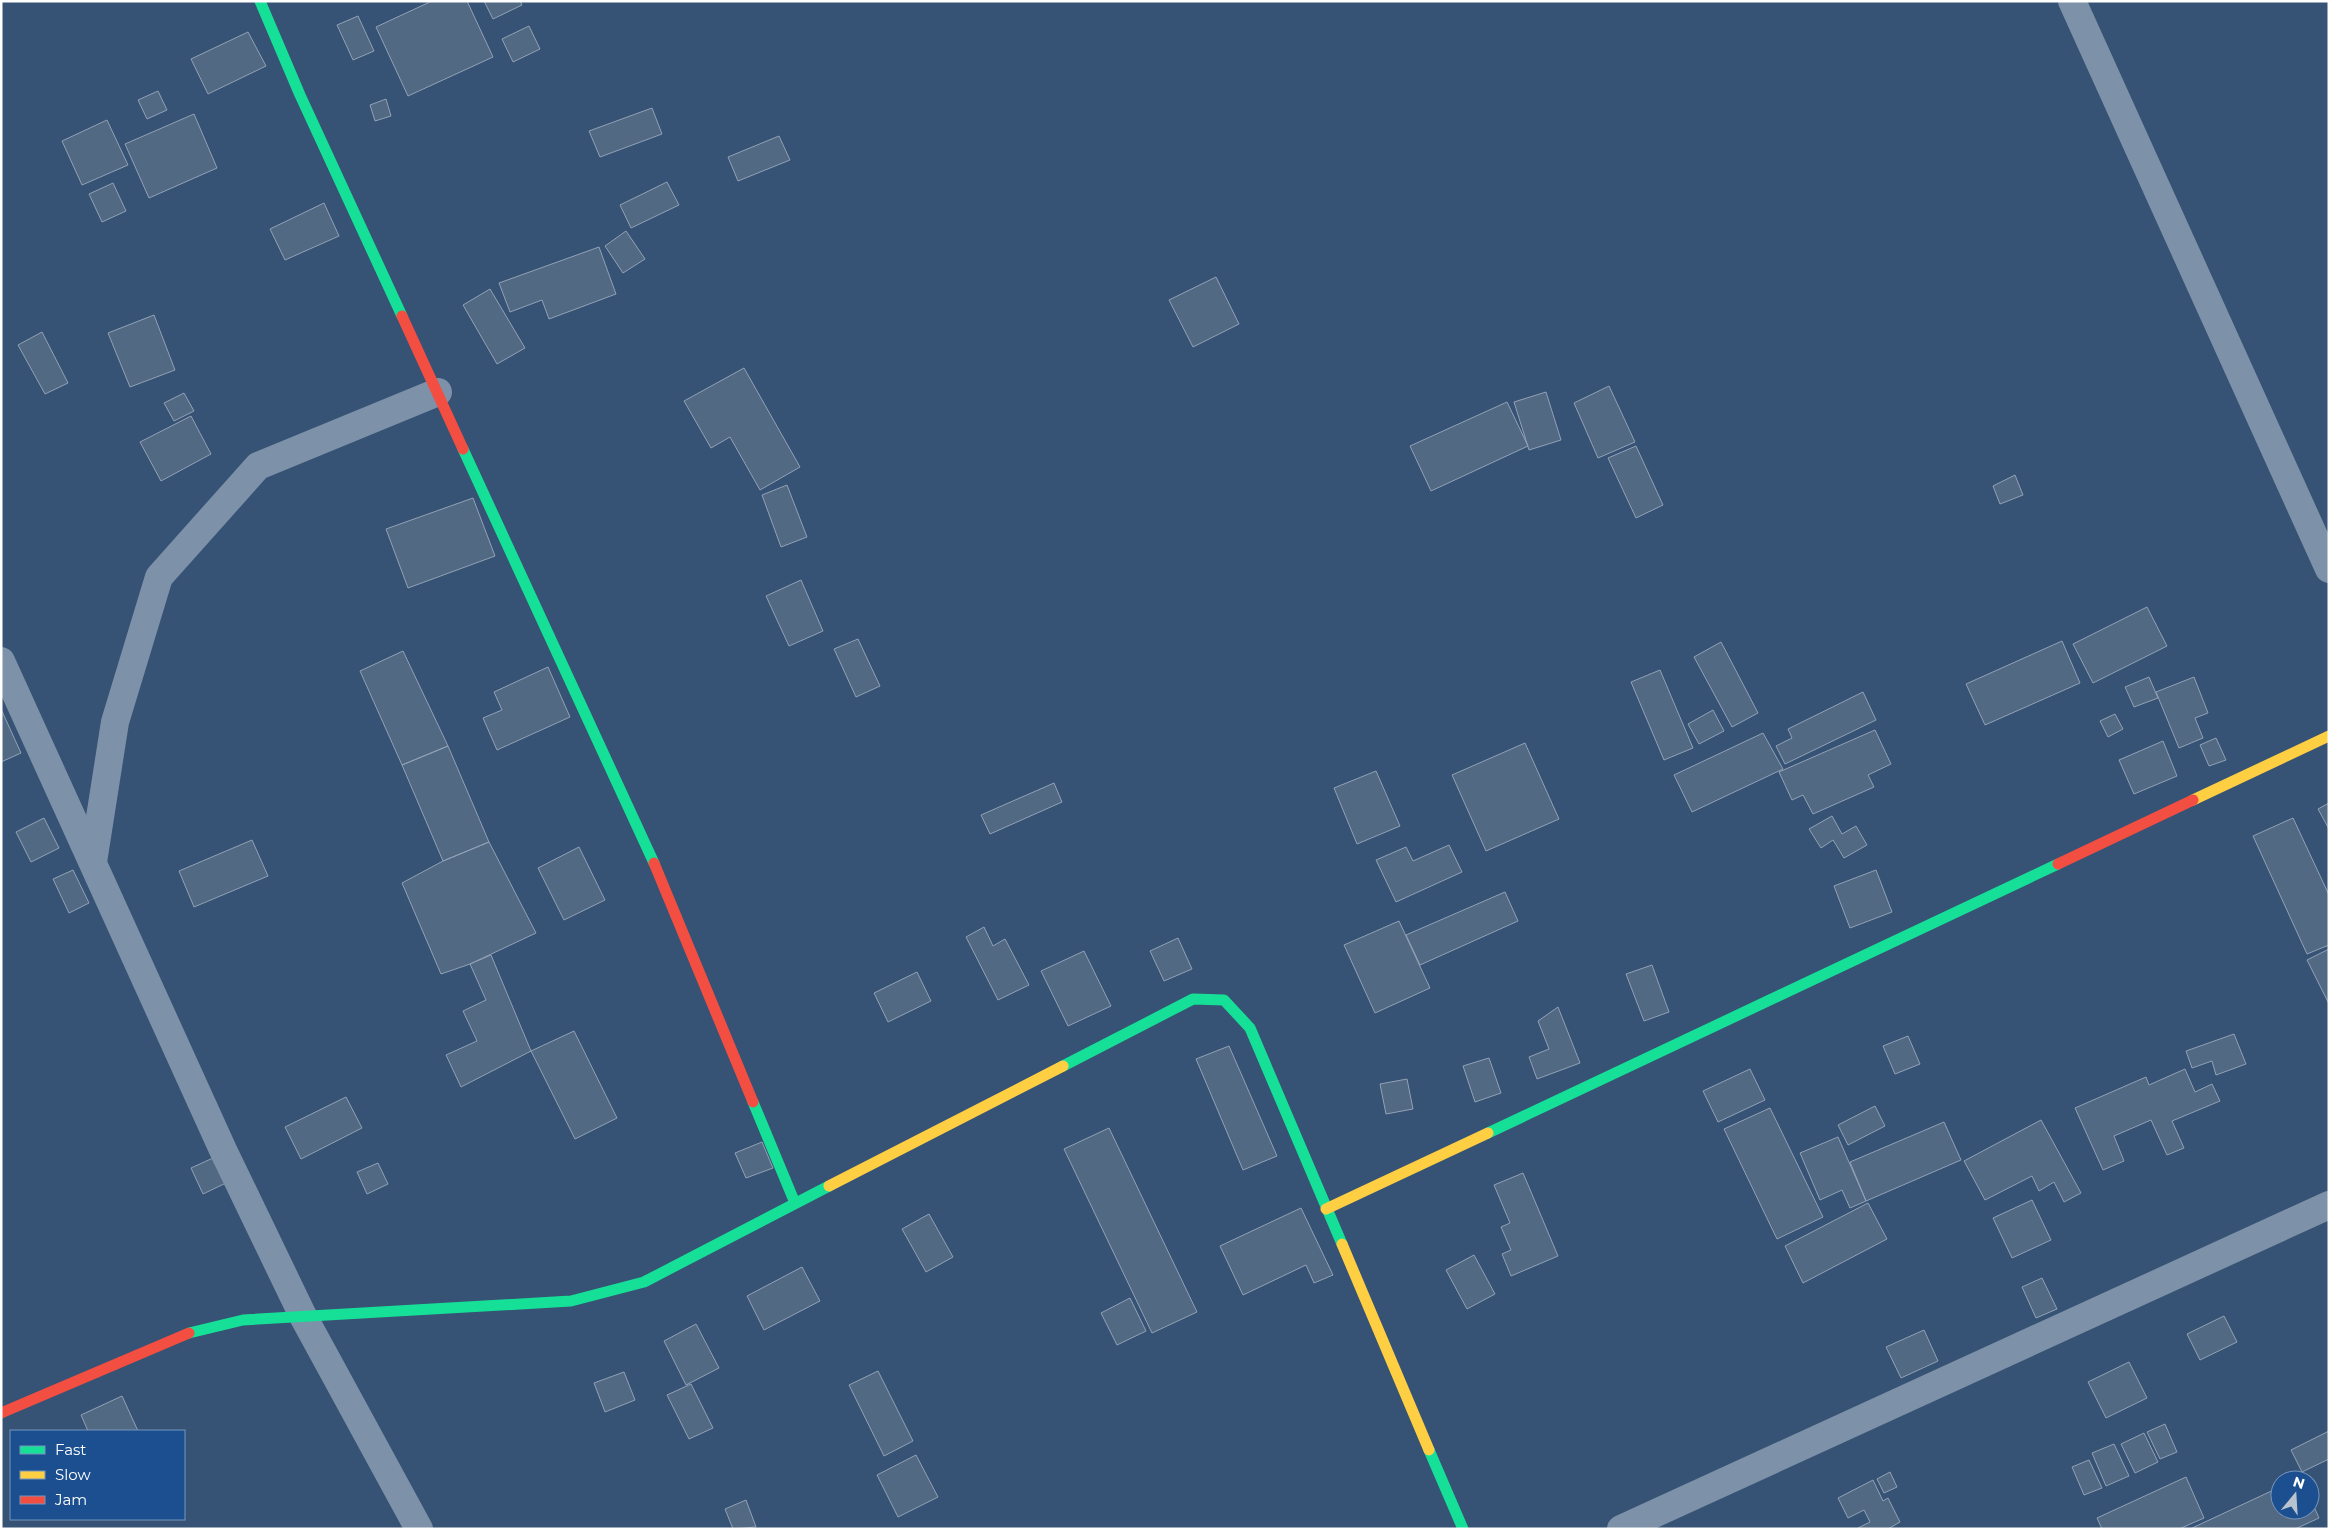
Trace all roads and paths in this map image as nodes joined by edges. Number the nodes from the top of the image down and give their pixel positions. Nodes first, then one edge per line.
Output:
1 (260, 1) edge
2 (2072, 1) edge
3 (438, 392) junction
4 (2329, 569) edge
5 (1, 661) edge
6 (2329, 736) edge
7 (93, 862) junction
8 (795, 1203) junction
9 (2329, 1205) edge
10 (1326, 1209) junction
11 (303, 1316) junction
12 (1, 1413) edge
13 (419, 1529) edge
14 (1463, 1529) edge
15 (1621, 1529) edge

1 - 3 street
2 - 4 street
3 - 7 street
3 - 8 street
5 - 7 street
6 - 10 street
7 - 11 street
8 - 10 street
8 - 11 street
9 - 15 street
10 - 14 street
11 - 12 street
11 - 13 street

